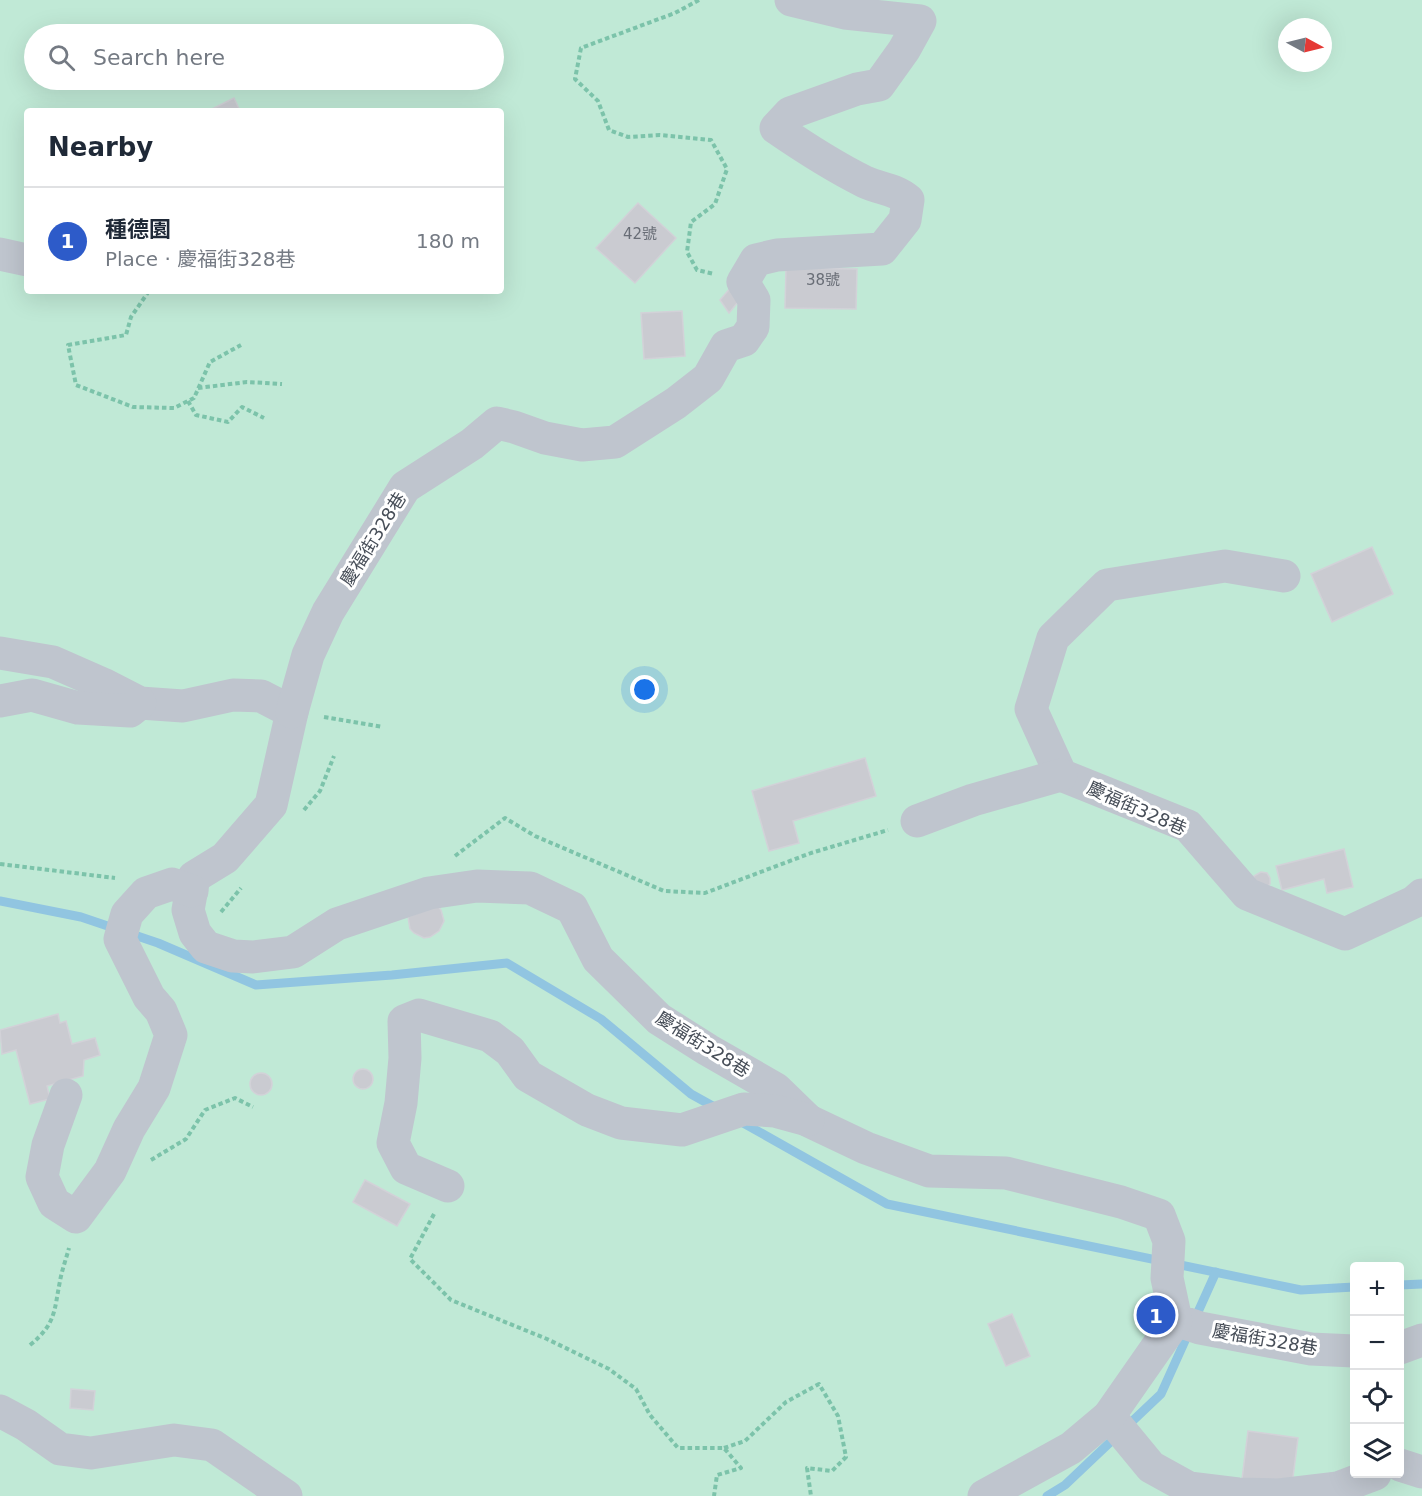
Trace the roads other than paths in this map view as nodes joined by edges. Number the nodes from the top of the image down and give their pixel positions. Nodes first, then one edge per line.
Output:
1 (791, 0) edge
2 (0, 255) edge
3 (24, 260) edge
4 (1284, 576) dead end
5 (0, 653) edge
6 (0, 701) edge
7 (140, 703) junction
8 (292, 712) junction
9 (1061, 776) junction
10 (917, 821) road end
11 (182, 887) junction
12 (1422, 895) edge
13 (66, 1095) dead end
14 (809, 1121) junction
15 (448, 1186) road end
16 (1187, 1323) junction
17 (1422, 1340) edge
18 (1404, 1347) edge
19 (1350, 1351) edge
20 (0, 1412) edge
21 (1110, 1417) junction
22 (1404, 1466) edge
23 (1422, 1472) edge
24 (1363, 1478) edge
25 (1313, 1493) edge
26 (286, 1496) edge
27 (984, 1496) edge

1 - 8 street, 慶福街328巷
2 - 3 street
4 - 9 street
5 - 7 street
6 - 7 street
7 - 8 street
8 - 11 street, 慶福街328巷
9 - 10 street
9 - 12 street, 慶福街328巷
11 - 13 street
11 - 14 street, 慶福街328巷
14 - 15 street
14 - 16 street, 慶福街328巷
16 - 19 street, 慶福街328巷
16 - 21 street
17 - 18 street
20 - 26 street
21 - 25 street
21 - 27 street
22 - 23 street
24 - 25 street

